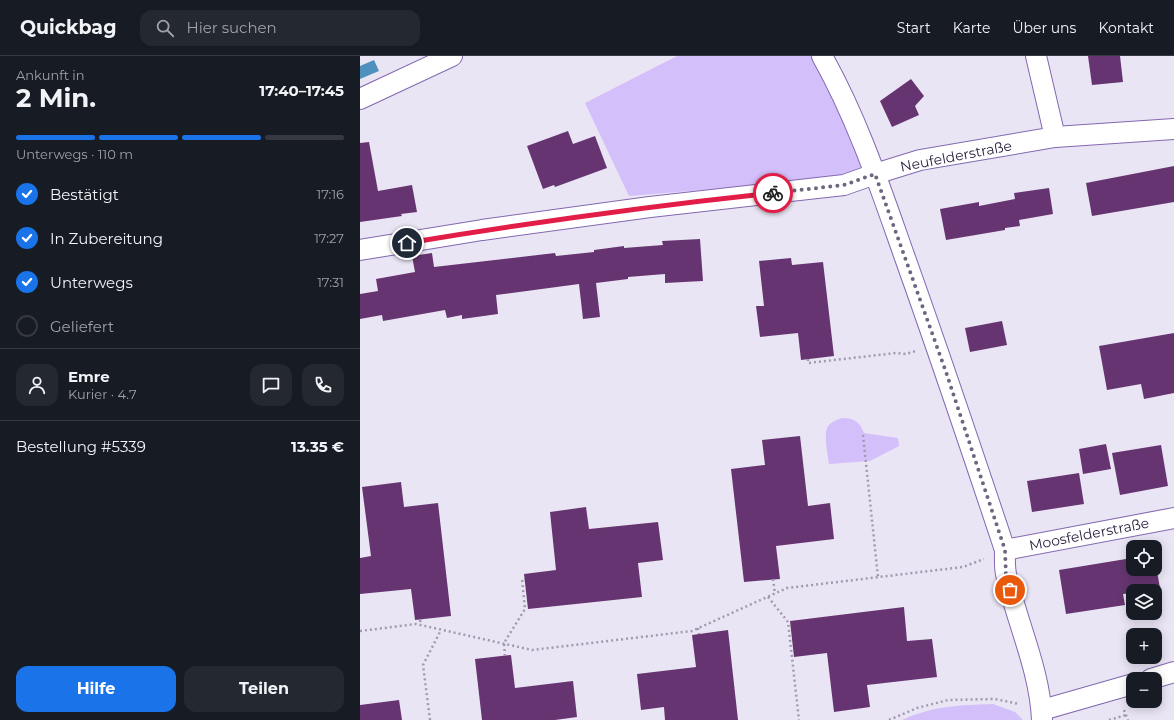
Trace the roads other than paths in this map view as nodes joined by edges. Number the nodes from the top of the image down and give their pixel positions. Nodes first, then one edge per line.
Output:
1 (452, 56) edge
2 (822, 56) edge
3 (1036, 56) edge
4 (360, 99) edge
5 (1174, 129) edge
6 (1055, 137) junction
7 (875, 174) junction
8 (360, 250) edge
9 (1174, 518) edge
10 (1005, 550) junction
11 (1174, 672) edge
12 (1162, 676) edge
13 (1126, 686) edge
14 (1042, 711) edge

1 - 4 street
2 - 7 street
3 - 6 street
5 - 6 street, Neufelderstraße
6 - 7 street, Neufelderstraße
7 - 8 street, Neufelderstraße
7 - 10 street
9 - 10 street, Moosfelderstraße
10 - 14 street
11 - 12 street
13 - 14 street

